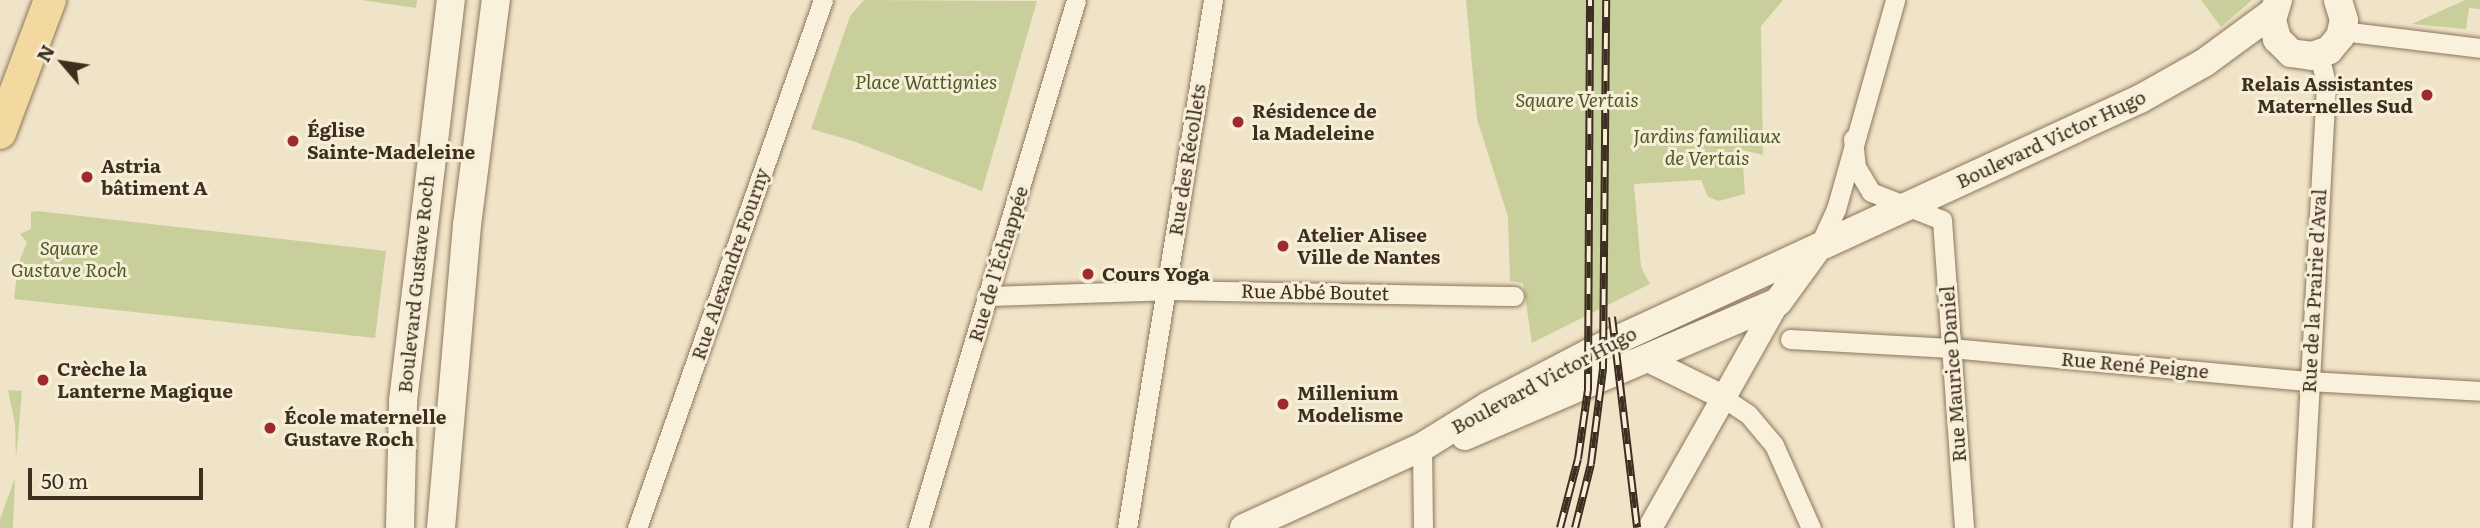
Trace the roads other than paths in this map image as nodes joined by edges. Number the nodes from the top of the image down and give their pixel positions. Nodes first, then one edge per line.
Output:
1 (451, 0) edge
2 (496, 0) edge
3 (823, 0) edge
4 (1076, 0) edge
5 (1213, 0) edge
6 (1895, 0) edge
7 (2338, 0) edge
8 (49, 6) edge
9 (2275, 7) edge
10 (2342, 31) junction
11 (2480, 48) edge
12 (2319, 55) junction
13 (0, 133) edge
14 (1853, 139) junction
15 (427, 181) junction
16 (472, 184) junction
17 (1908, 206) junction
18 (1819, 246) junction
19 (1166, 289) junction
20 (989, 296) junction
21 (1514, 296) dead end
22 (1778, 302) junction
23 (1790, 339) dead end
24 (1951, 348) junction
25 (1646, 359) junction
26 (2309, 381) junction
27 (2480, 391) edge
28 (1721, 396) junction
29 (1422, 447) junction
30 (400, 528) edge
31 (441, 528) edge
32 (637, 528) edge
33 (918, 528) edge
34 (1127, 528) edge
35 (1244, 528) edge
36 (1423, 528) edge
37 (1650, 528) edge
38 (1811, 528) edge
39 (1964, 528) edge
40 (2302, 528) edge

1 - 15 main road, Boulevard Gustave Roch
2 - 16 main road
3 - 32 street, Rue Alexandre Fourny
4 - 20 street, Rue de l'Échappée
5 - 19 street, Rue des Récollets
6 - 14 street
7 - 10 main road
8 - 13 main road
9 - 12 main road
9 - 17 main road, Boulevard Victor Hugo
10 - 11 street
10 - 12 main road
12 - 26 street, Rue de la Prairie d'Aval
14 - 17 street
14 - 18 street
15 - 16 main road
15 - 30 main road, Boulevard Gustave Roch
16 - 31 main road
17 - 18 main road, Boulevard Victor Hugo
17 - 24 street, Rue Maurice Daniel
18 - 22 main road, Boulevard Victor Hugo
18 - 29 main road, Boulevard Victor Hugo
19 - 20 street, Rue Abbé Boutet
19 - 21 street, Rue Abbé Boutet
19 - 34 street, Rue des Récollets
20 - 33 street, Rue de l'Échappée
22 - 25 main road, Boulevard Victor Hugo
22 - 28 street
23 - 24 street, Rue René Peigne
24 - 26 street, Rue René Peigne
24 - 39 street, Rue Maurice Daniel
25 - 28 street
25 - 29 main road, Boulevard Victor Hugo
26 - 27 street, Rue René Peigne
26 - 40 street, Rue de la Prairie d'Aval
28 - 37 street
28 - 38 street
29 - 35 main road, Boulevard Victor Hugo
29 - 36 street

